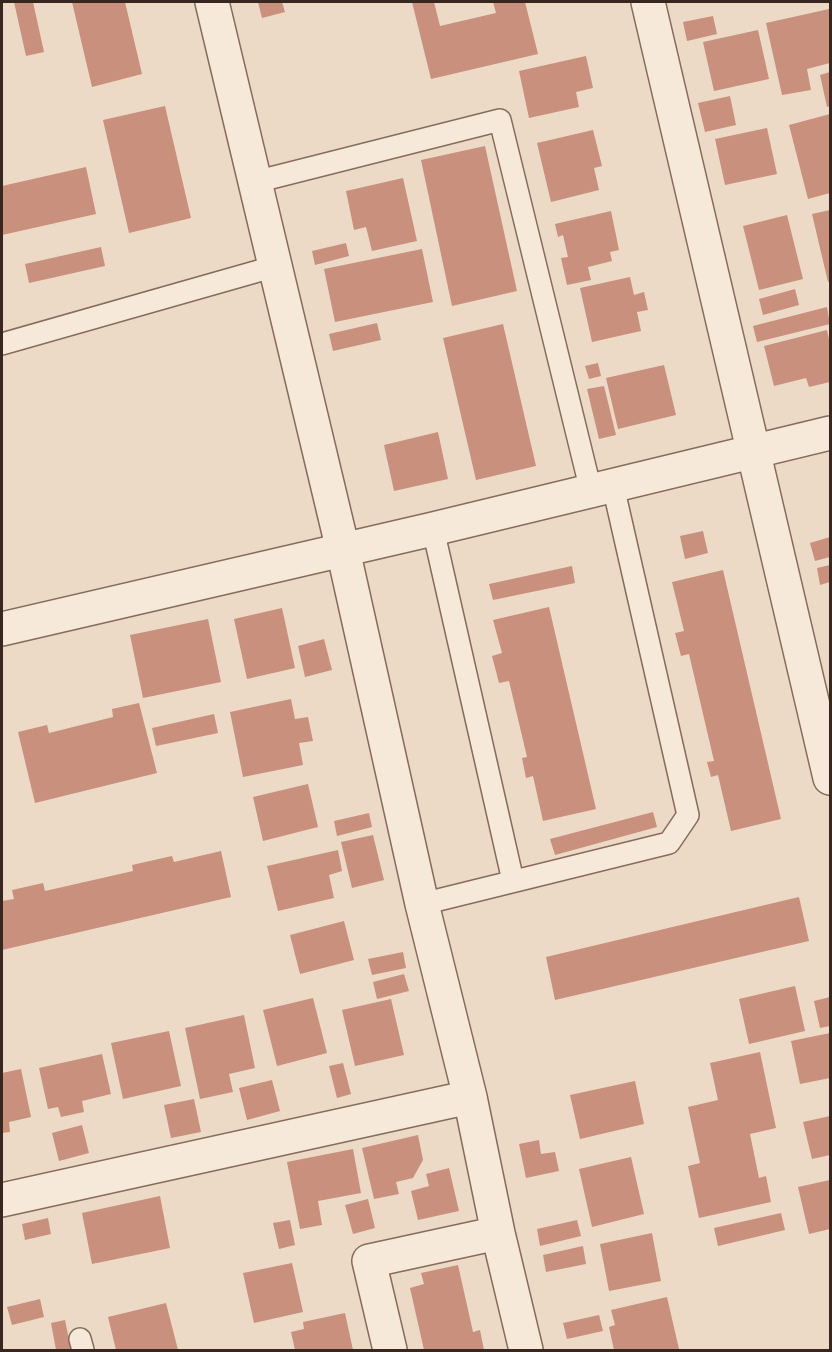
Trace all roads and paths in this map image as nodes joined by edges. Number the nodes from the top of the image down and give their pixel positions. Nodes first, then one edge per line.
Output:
1 (212, 2) edge
2 (648, 2) edge
3 (255, 182) junction
4 (276, 266) junction
5 (2, 344) edge
6 (831, 433) edge
7 (755, 452) junction
8 (602, 489) junction
9 (433, 529) junction
10 (343, 550) junction
11 (2, 629) edge
12 (831, 778) edge
13 (513, 881) junction
14 (422, 904) junction
15 (470, 1097) junction
16 (2, 1200) edge
17 (498, 1233) junction
18 (390, 1350) edge
19 (526, 1350) edge

1 - 3 street
2 - 7 street
3 - 4 street
3 - 8 lane
4 - 5 lane
4 - 10 street
6 - 7 street
7 - 8 street
7 - 12 street
8 - 9 street
8 - 13 lane
9 - 10 street
9 - 13 lane
10 - 11 street
10 - 14 street
13 - 14 lane
14 - 15 street
15 - 16 street
15 - 17 street
17 - 18 street
17 - 19 street

